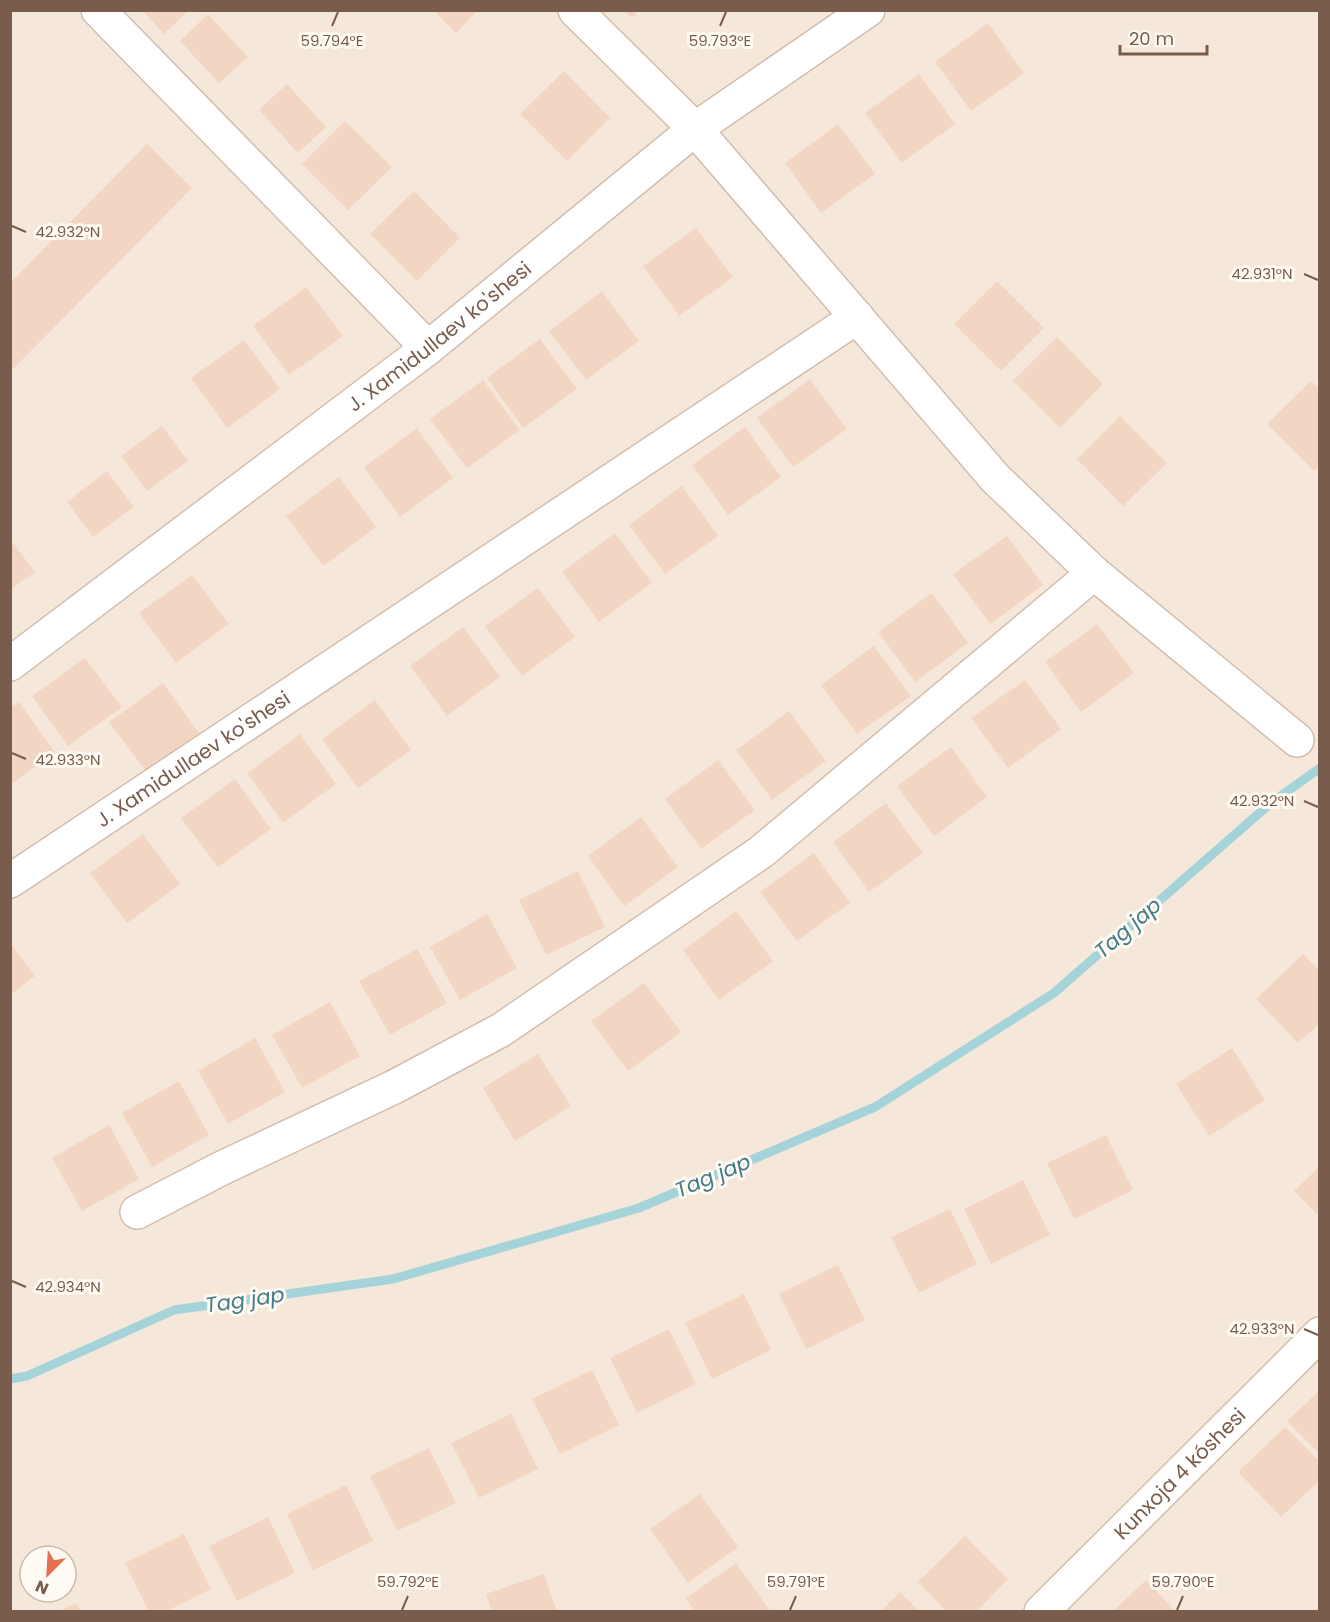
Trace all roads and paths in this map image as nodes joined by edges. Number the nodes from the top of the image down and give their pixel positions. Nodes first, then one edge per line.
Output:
1 (98, 10) edge
2 (575, 10) edge
3 (868, 10) edge
4 (694, 129) junction
5 (857, 316) junction
6 (428, 348) junction
7 (1094, 573) junction
8 (10, 664) edge
9 (1297, 740) dead end
10 (10, 881) edge
11 (137, 1212) dead end
12 (1320, 1334) edge
13 (1041, 1611) edge

1 - 6 street
2 - 4 street
3 - 4 street, J. Xamidullaev ko'shesi
4 - 5 street
4 - 6 street, J. Xamidullaev ko'shesi
5 - 7 street
5 - 10 street, J. Xamidullaev ko'shesi
6 - 8 street, J. Xamidullaev ko'shesi
7 - 9 street
7 - 11 street
12 - 13 street, Kunxoja 4 kóshesi

